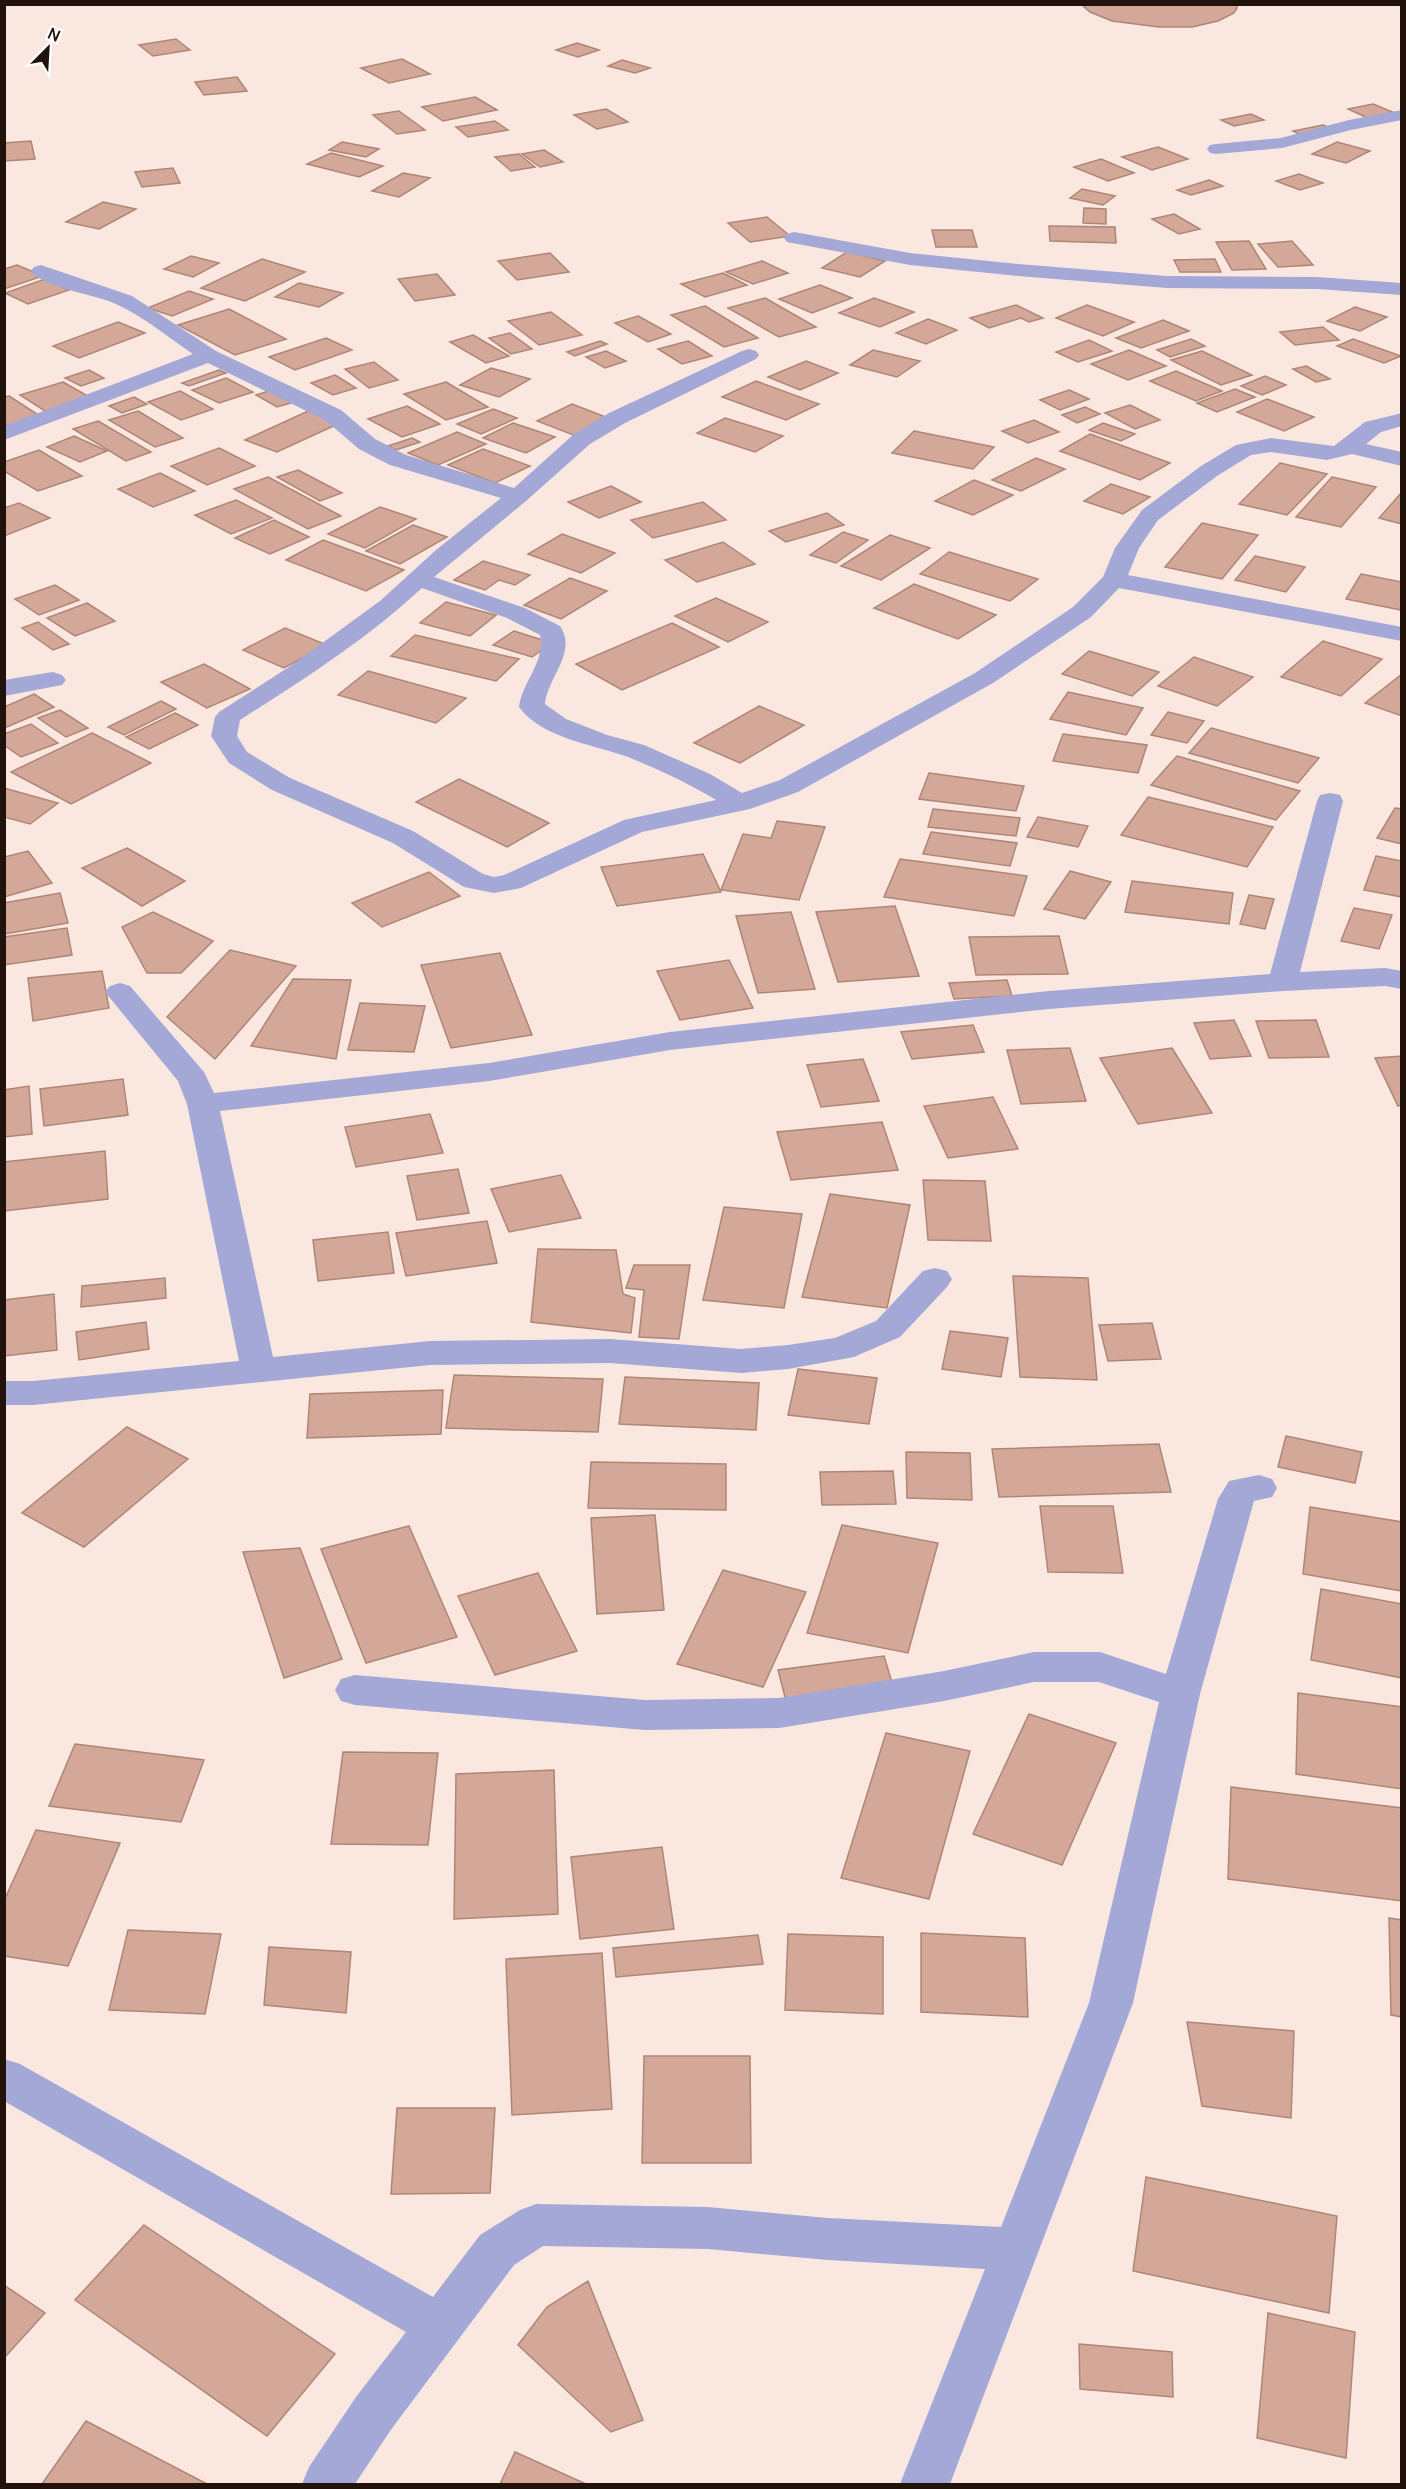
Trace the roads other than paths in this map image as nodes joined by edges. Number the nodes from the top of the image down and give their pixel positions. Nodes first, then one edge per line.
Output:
1 (1401, 115) edge
2 (1216, 149) dead end
3 (794, 238) dead end
4 (41, 271) dead end
5 (1401, 290) edge
6 (209, 355) junction
7 (749, 355) dead end
8 (1401, 419) edge
9 (4, 434) edge
10 (1349, 447) junction
11 (1401, 459) edge
12 (518, 496) junction
13 (418, 579) junction
14 (1114, 580) junction
15 (1401, 634) edge
16 (53, 680) dead end
17 (4, 688) edge
18 (1330, 801) dead end
19 (740, 803) junction
20 (1401, 980) edge
21 (1283, 982) junction
22 (120, 992) dead end
23 (203, 1104) junction
24 (935, 1279) dead end
25 (258, 1370) junction
26 (4, 1393) edge
27 (1259, 1488) dead end
28 (355, 1690) dead end
29 (1180, 1694) junction
30 (4, 2078) edge
31 (1015, 2249) junction
32 (439, 2326) junction
33 (327, 2484) edge
34 (926, 2484) edge

1 - 2 street
3 - 5 street
4 - 6 street
6 - 9 street
6 - 12 street
7 - 12 street
8 - 10 street
10 - 11 street
10 - 14 street
12 - 13 street
13 - 19 street
13 - 19 street
14 - 15 street
14 - 19 street
16 - 17 street
18 - 21 street
20 - 21 street
21 - 23 street
22 - 23 street
23 - 25 street
24 - 25 street
25 - 26 street
27 - 29 street
28 - 29 street
29 - 31 street
30 - 32 street
31 - 32 street
31 - 34 street
32 - 33 street

